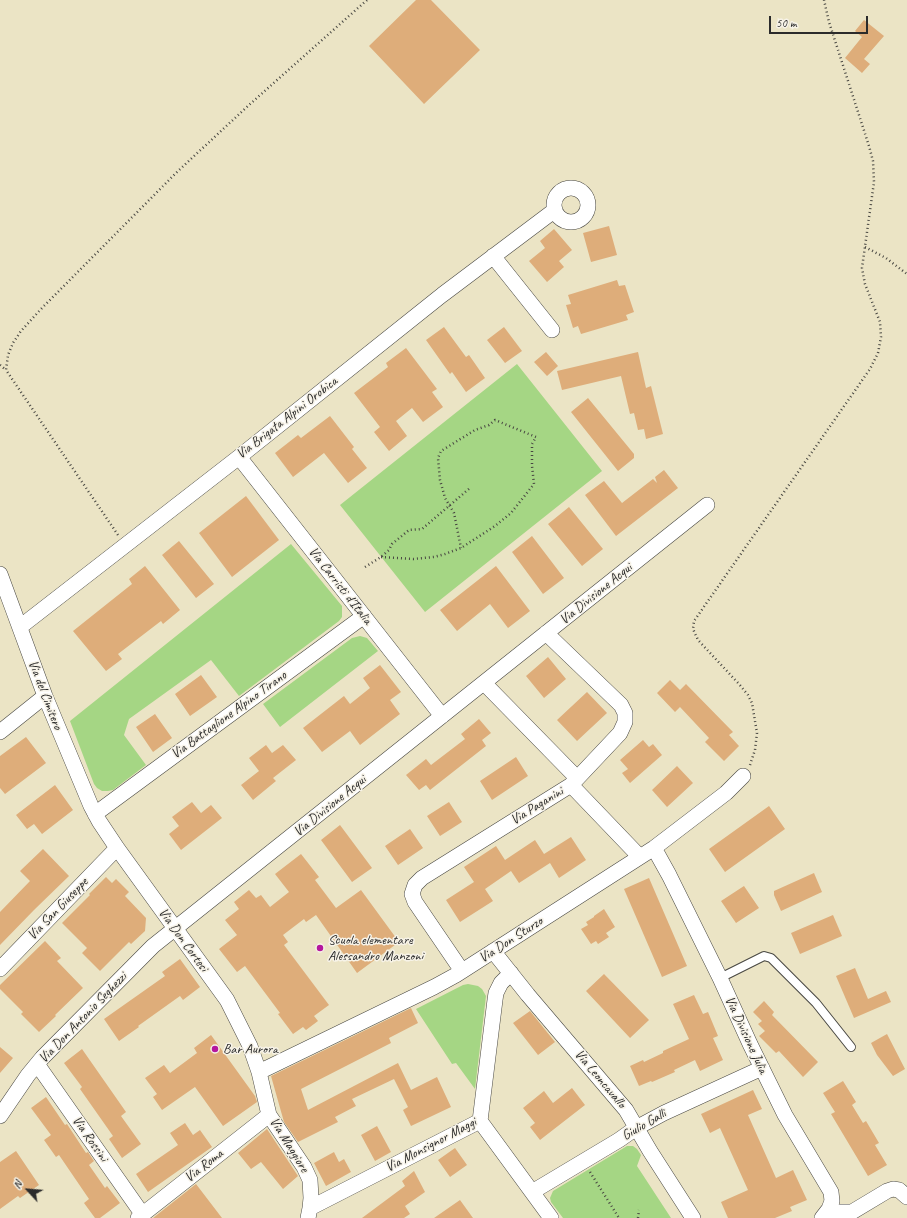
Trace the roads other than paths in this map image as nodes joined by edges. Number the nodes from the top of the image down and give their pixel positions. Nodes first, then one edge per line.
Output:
1 (555, 210) dead end
2 (493, 256) junction
3 (552, 330) dead end
4 (239, 457) junction
5 (707, 505) dead end
6 (0, 574) edge
7 (364, 616) junction
8 (20, 627) junction
9 (546, 633) junction
10 (484, 683) junction
11 (45, 696) junction
12 (442, 716) junction
13 (0, 732) edge
14 (743, 776) road end
15 (574, 782) junction
16 (95, 814) junction
17 (117, 848) junction
18 (654, 848) junction
19 (640, 857) junction
20 (175, 929) junction
21 (493, 951) junction
22 (0, 969) edge
23 (462, 971) junction
24 (511, 973) junction
25 (720, 978) junction
26 (851, 1047) dead end
27 (37, 1064) junction
28 (762, 1068) junction
29 (259, 1072) junction
30 (269, 1115) junction
31 (0, 1116) edge
32 (480, 1121) junction
33 (636, 1128) junction
34 (532, 1192) junction
35 (907, 1197) edge
36 (309, 1213) edge
37 (826, 1214) edge
38 (141, 1216) edge
39 (551, 1218) edge
40 (693, 1218) edge

1 - 2 street, Via Brigata Alpini Orobica
2 - 3 street
2 - 4 street, Via Brigata Alpini Orobica
4 - 7 street, Via Carristi d'Italia
4 - 8 street, Via Brigata Alpini Orobica
5 - 9 street, Via Divisione Acqui
6 - 8 street, Via del Cimitero
7 - 12 street, Via Carristi d'Italia
7 - 16 street, Via Battaglione Alpino Tirano
8 - 11 street, Via del Cimitero
9 - 10 street, Via Divisione Acqui
9 - 15 street, Via Paganini
10 - 12 street, Via Divisione Acqui
10 - 15 street
11 - 13 street
11 - 16 street, Via del Cimitero
12 - 20 street, Via Divisione Acqui
14 - 18 street, Via Don Sturzo
15 - 19 street
15 - 23 street, Via Paganini
16 - 17 street, Via Don Cortesi
17 - 20 street, Via Don Cortesi
17 - 22 street, Via San Giuseppe
18 - 19 street, Via Don Sturzo
18 - 25 street, Via Divisione Julia
19 - 21 street, Via Don Sturzo
20 - 27 street, Via Don Antonio Seghezzi
20 - 29 street, Via Don Cortesi
21 - 23 street, Via Don Sturzo
21 - 24 street, Via Leoncavallo
23 - 29 street, Via Don Sturzo
24 - 32 street, Via Monsignor Maggi
24 - 33 street, Via Leoncavallo
25 - 26 lane
25 - 28 street, Via Divisione Julia
27 - 31 street, Via Don Antonio Seghezzi
27 - 38 street, Via Rossini
28 - 33 street, Giulio Galli
28 - 37 street, Via Divisione Julia
29 - 30 street, Via Maggiore
30 - 36 street, Via Maggiore
30 - 38 street, Via Roma
32 - 34 street
32 - 36 street, Via Monsignor Maggi
33 - 34 street, Giulio Galli
33 - 40 street, Via Leoncavallo
34 - 39 street
35 - 37 street

